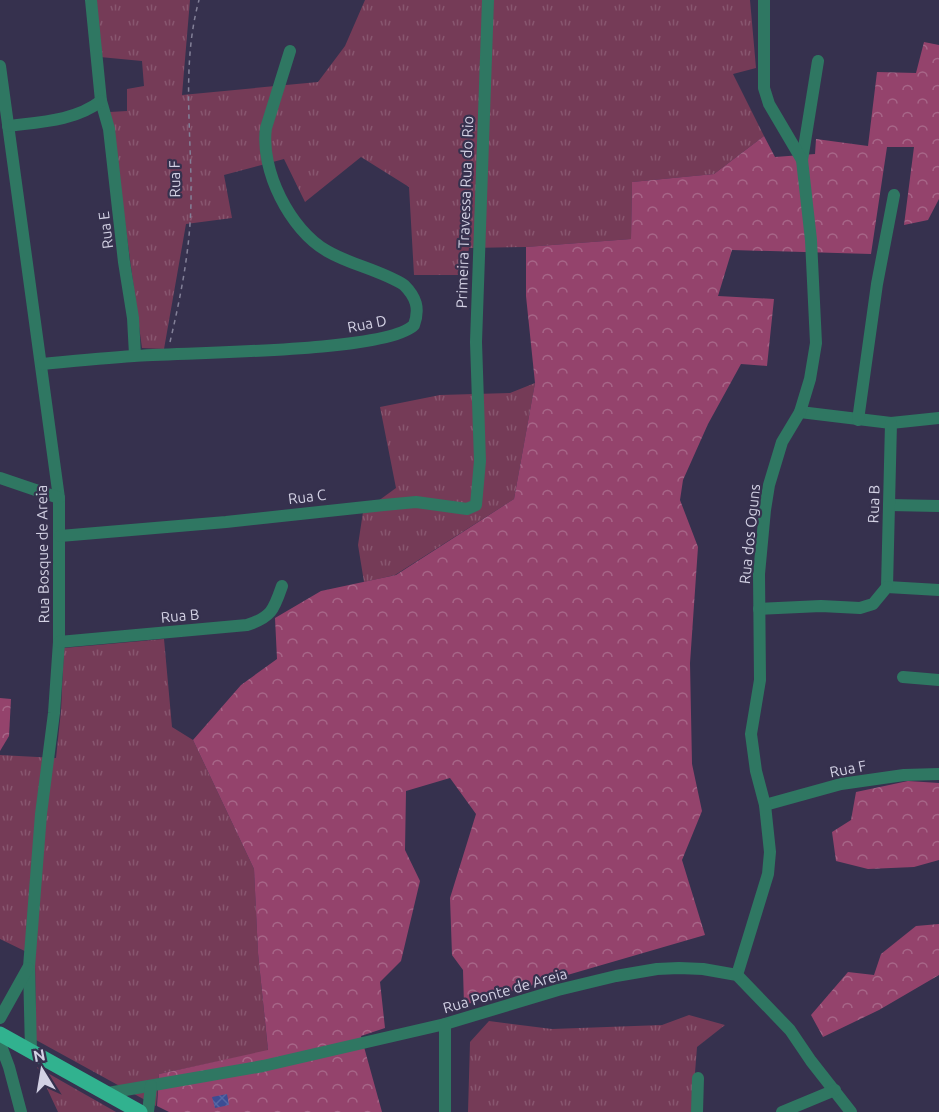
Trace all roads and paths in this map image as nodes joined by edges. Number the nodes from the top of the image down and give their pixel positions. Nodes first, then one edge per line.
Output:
1 (91, 0) edge
2 (199, 0) edge
3 (488, 0) edge
4 (764, 0) edge
5 (290, 51) dead end
6 (818, 61) dead end
7 (0, 66) edge
8 (101, 101) junction
9 (8, 126) junction
10 (5, 142) edge
11 (802, 160) junction
12 (894, 195) dead end
13 (167, 355) junction
14 (135, 356) junction
15 (42, 364) junction
16 (800, 412) junction
17 (939, 418) edge
18 (858, 420) junction
19 (891, 423) junction
20 (478, 425) joint
21 (0, 478) edge
22 (59, 498) junction
23 (889, 505) junction
24 (939, 506) edge
25 (60, 536) junction
26 (282, 586) dead end
27 (887, 587) junction
28 (939, 590) edge
29 (759, 609) junction
30 (59, 642) junction
31 (903, 677) dead end
32 (939, 680) edge
33 (939, 774) edge
34 (765, 805) junction
35 (29, 967) junction
36 (737, 975) junction
37 (0, 1018) edge
38 (445, 1024) junction
39 (0, 1034) edge
40 (0, 1043) edge
41 (32, 1051) junction
42 (698, 1078) dead end
43 (151, 1086) junction
44 (835, 1090) junction
45 (108, 1093) junction
46 (21, 1112) edge
47 (140, 1112) edge
48 (148, 1112) edge
49 (445, 1112) edge
50 (697, 1112) edge
51 (782, 1112) edge
52 (851, 1112) edge

1 - 8 street, Rua E
2 - 13 path, Rua F
3 - 20 street, Primeira Travessa Rua do Rio
4 - 11 street, Rua dos Oguns
5 - 13 street, Rua D
6 - 11 street
7 - 9 street, Rua Bosque de Areia
8 - 9 street
8 - 14 street, Rua E
9 - 10 street, Rua Bosque de Areia
10 - 15 street, Rua Bosque de Areia
11 - 16 street, Rua dos Oguns
12 - 18 street
13 - 14 street, Rua D
14 - 15 street, Rua D
15 - 22 street, Rua Bosque de Areia
16 - 18 street
16 - 29 street, Rua dos Oguns
17 - 19 street
18 - 19 street
19 - 23 street, Rua B
20 - 25 street, Rua C
21 - 22 street
22 - 25 street, Rua Bosque de Areia
23 - 24 street
23 - 27 street, Rua B
25 - 30 street, Rua Bosque de Areia
26 - 30 street, Rua B
27 - 28 street
27 - 29 street
29 - 34 street, Rua dos Oguns
30 - 35 street, Rua Bosque de Areia
31 - 32 street
33 - 34 street, Rua F
34 - 36 street, Rua dos Oguns
35 - 37 street, Rua Bosque de Areia
35 - 41 street, Rua Bosque de Areia
36 - 38 street, Rua Ponte de Areia
36 - 44 street
38 - 43 street, Rua Ponte de Areia
38 - 49 street
39 - 41 main road
40 - 46 street
41 - 45 main road
42 - 50 street
43 - 45 street, Rua Ponte de Areia
43 - 48 street
44 - 51 street
44 - 52 street
45 - 47 main road

